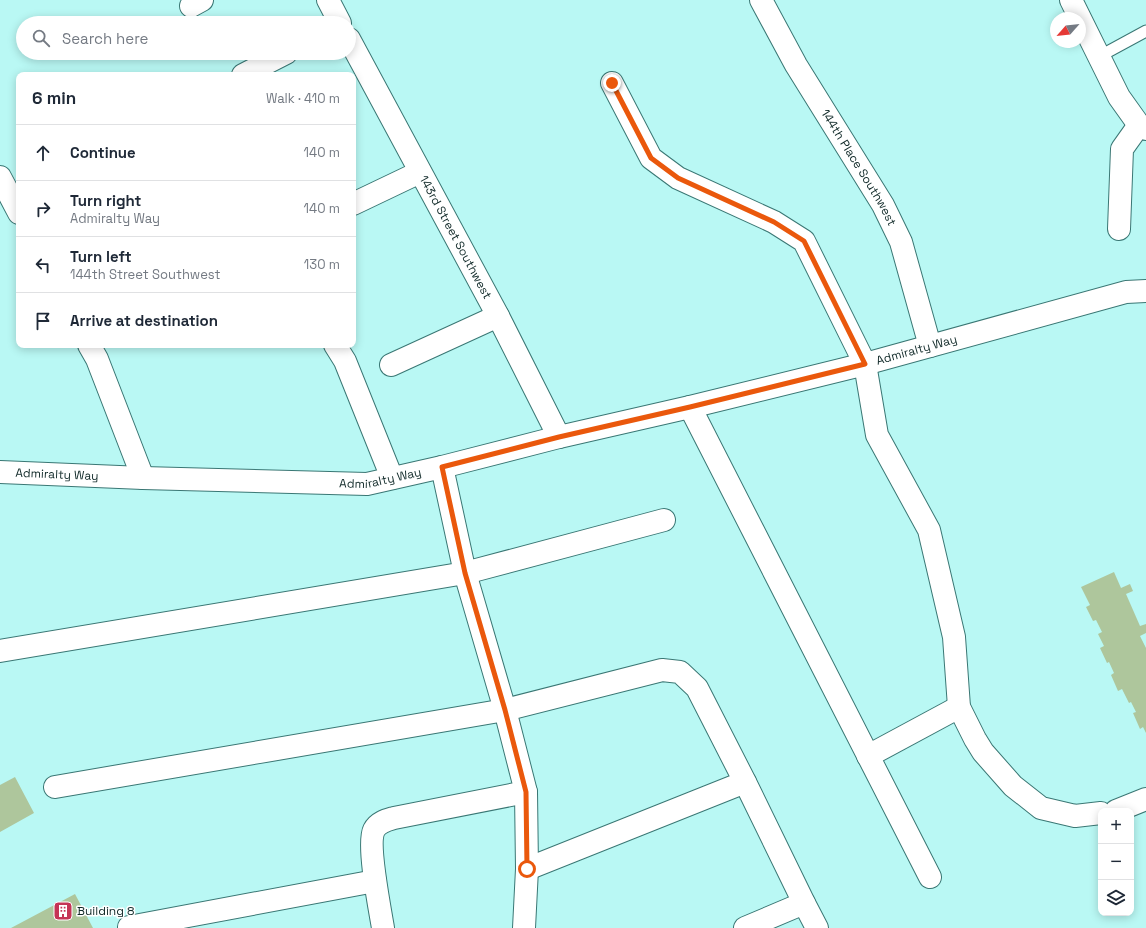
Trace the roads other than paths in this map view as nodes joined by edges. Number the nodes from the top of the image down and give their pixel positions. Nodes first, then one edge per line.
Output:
1 (328, 0) edge
2 (761, 0) edge
3 (1072, 0) edge
4 (336, 16) edge
5 (1146, 30) edge
6 (356, 52) edge
7 (1100, 56) junction
8 (272, 60) edge
9 (249, 72) edge
10 (612, 83) dead end
11 (1143, 127) edge
12 (420, 172) junction
13 (0, 177) edge
14 (356, 203) edge
15 (16, 207) edge
16 (1119, 229) dead end
17 (1146, 291) edge
18 (498, 316) junction
19 (930, 346) junction
20 (91, 348) edge
21 (337, 348) edge
22 (391, 364) dead end
23 (865, 364) junction
24 (690, 407) junction
25 (559, 437) junction
26 (442, 467) junction
27 (0, 472) edge
28 (143, 478) junction
29 (392, 478) junction
30 (664, 520) dead end
31 (465, 573) junction
32 (0, 651) edge
33 (959, 707) junction
34 (505, 710) junction
35 (868, 756) junction
36 (746, 782) junction
37 (55, 787) dead end
38 (526, 792) junction
39 (1146, 799) edge
40 (1124, 808) edge
41 (1098, 813) edge
42 (527, 869) junction
43 (930, 877) dead end
44 (375, 881) junction
45 (804, 903) junction
46 (129, 927) edge
47 (383, 928) edge
48 (524, 928) edge
49 (745, 928) edge
50 (817, 928) edge

1 - 4 street
2 - 19 street, 144th Place Southwest
3 - 7 street
5 - 7 lane
6 - 12 street, 143rd Street Southwest
7 - 11 street
8 - 9 street
10 - 23 street
11 - 16 street
12 - 14 street
12 - 18 street, 143rd Street Southwest
13 - 15 street
17 - 19 street, Admiralty Way
18 - 22 street
18 - 25 street, 143rd Street Southwest
19 - 23 street, Admiralty Way
20 - 28 street
21 - 29 street
23 - 24 street, Admiralty Way
23 - 33 street
24 - 25 street, Admiralty Way
24 - 35 street
25 - 26 street, Admiralty Way
26 - 29 street, Admiralty Way
26 - 31 street
27 - 28 street, Admiralty Way
28 - 29 street, Admiralty Way
30 - 31 street
31 - 32 street
31 - 34 street
33 - 35 street
33 - 41 street
34 - 36 street
34 - 37 street
34 - 38 street
35 - 43 street
36 - 42 street
36 - 45 street
38 - 42 street
38 - 44 street
39 - 40 street
42 - 48 street
44 - 46 street
44 - 47 street
45 - 49 street
45 - 50 street

